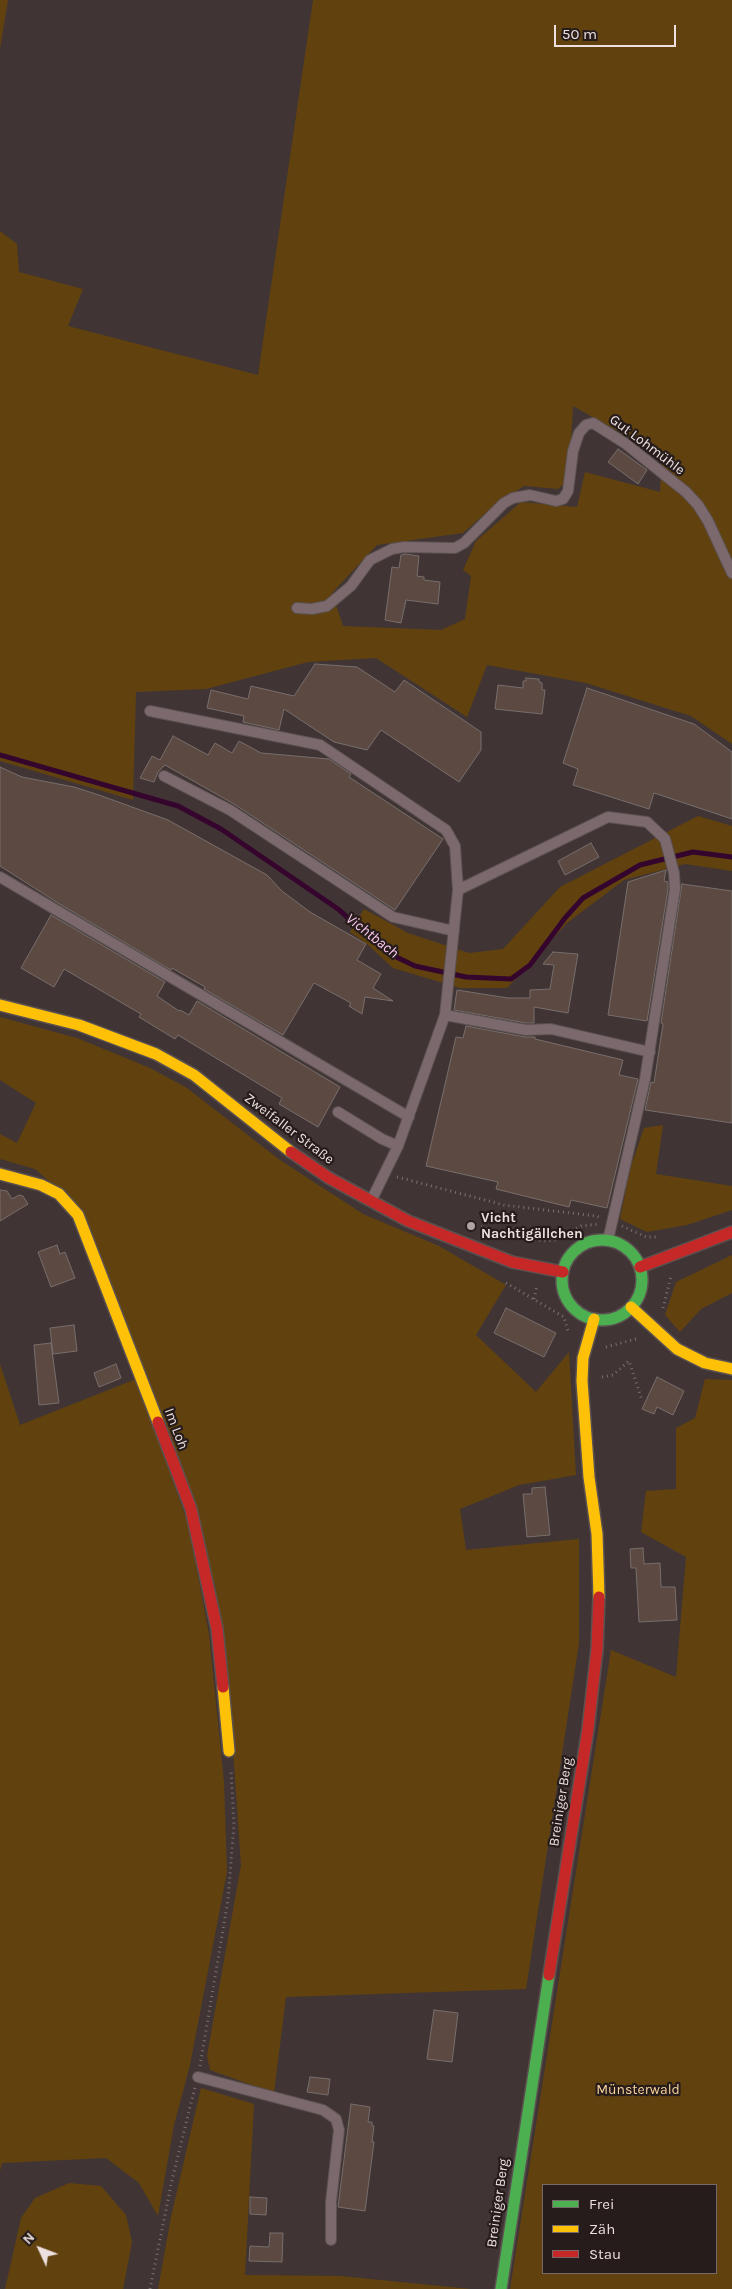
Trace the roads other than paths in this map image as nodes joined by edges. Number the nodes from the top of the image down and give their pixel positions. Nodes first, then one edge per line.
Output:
1 (732, 574) edge
2 (296, 608) dead end
3 (150, 711) dead end
4 (164, 776) dead end
5 (0, 877) edge
6 (458, 890) junction
7 (454, 931) junction
8 (0, 1005) edge
9 (445, 1015) junction
10 (650, 1052) junction
11 (338, 1112) dead end
12 (409, 1117) junction
13 (398, 1146) junction
14 (0, 1174) edge
15 (370, 1202) junction
16 (732, 1232) edge
17 (608, 1240) junction
18 (640, 1267) junction
19 (563, 1272) junction
20 (631, 1307) junction
21 (594, 1319) junction
22 (732, 1369) edge
23 (229, 1750) road end
24 (198, 2077) road end
25 (331, 2240) dead end
26 (501, 2289) edge

1 - 2 lane, Gut Lohmühle
3 - 6 lane
4 - 7 lane
5 - 12 lane
6 - 7 lane
6 - 10 lane
7 - 9 lane
8 - 15 main road, Zweifaller Straße
9 - 10 lane
9 - 12 lane
10 - 17 lane
11 - 13 lane
12 - 13 lane
13 - 15 lane
14 - 23 main road, Im Loh
15 - 19 main road, Zweifaller Straße
16 - 18 main road
17 - 18 main road
17 - 19 main road
18 - 20 main road
19 - 21 main road
20 - 21 main road
20 - 22 main road
21 - 26 main road, Breiniger Berg
24 - 25 lane

